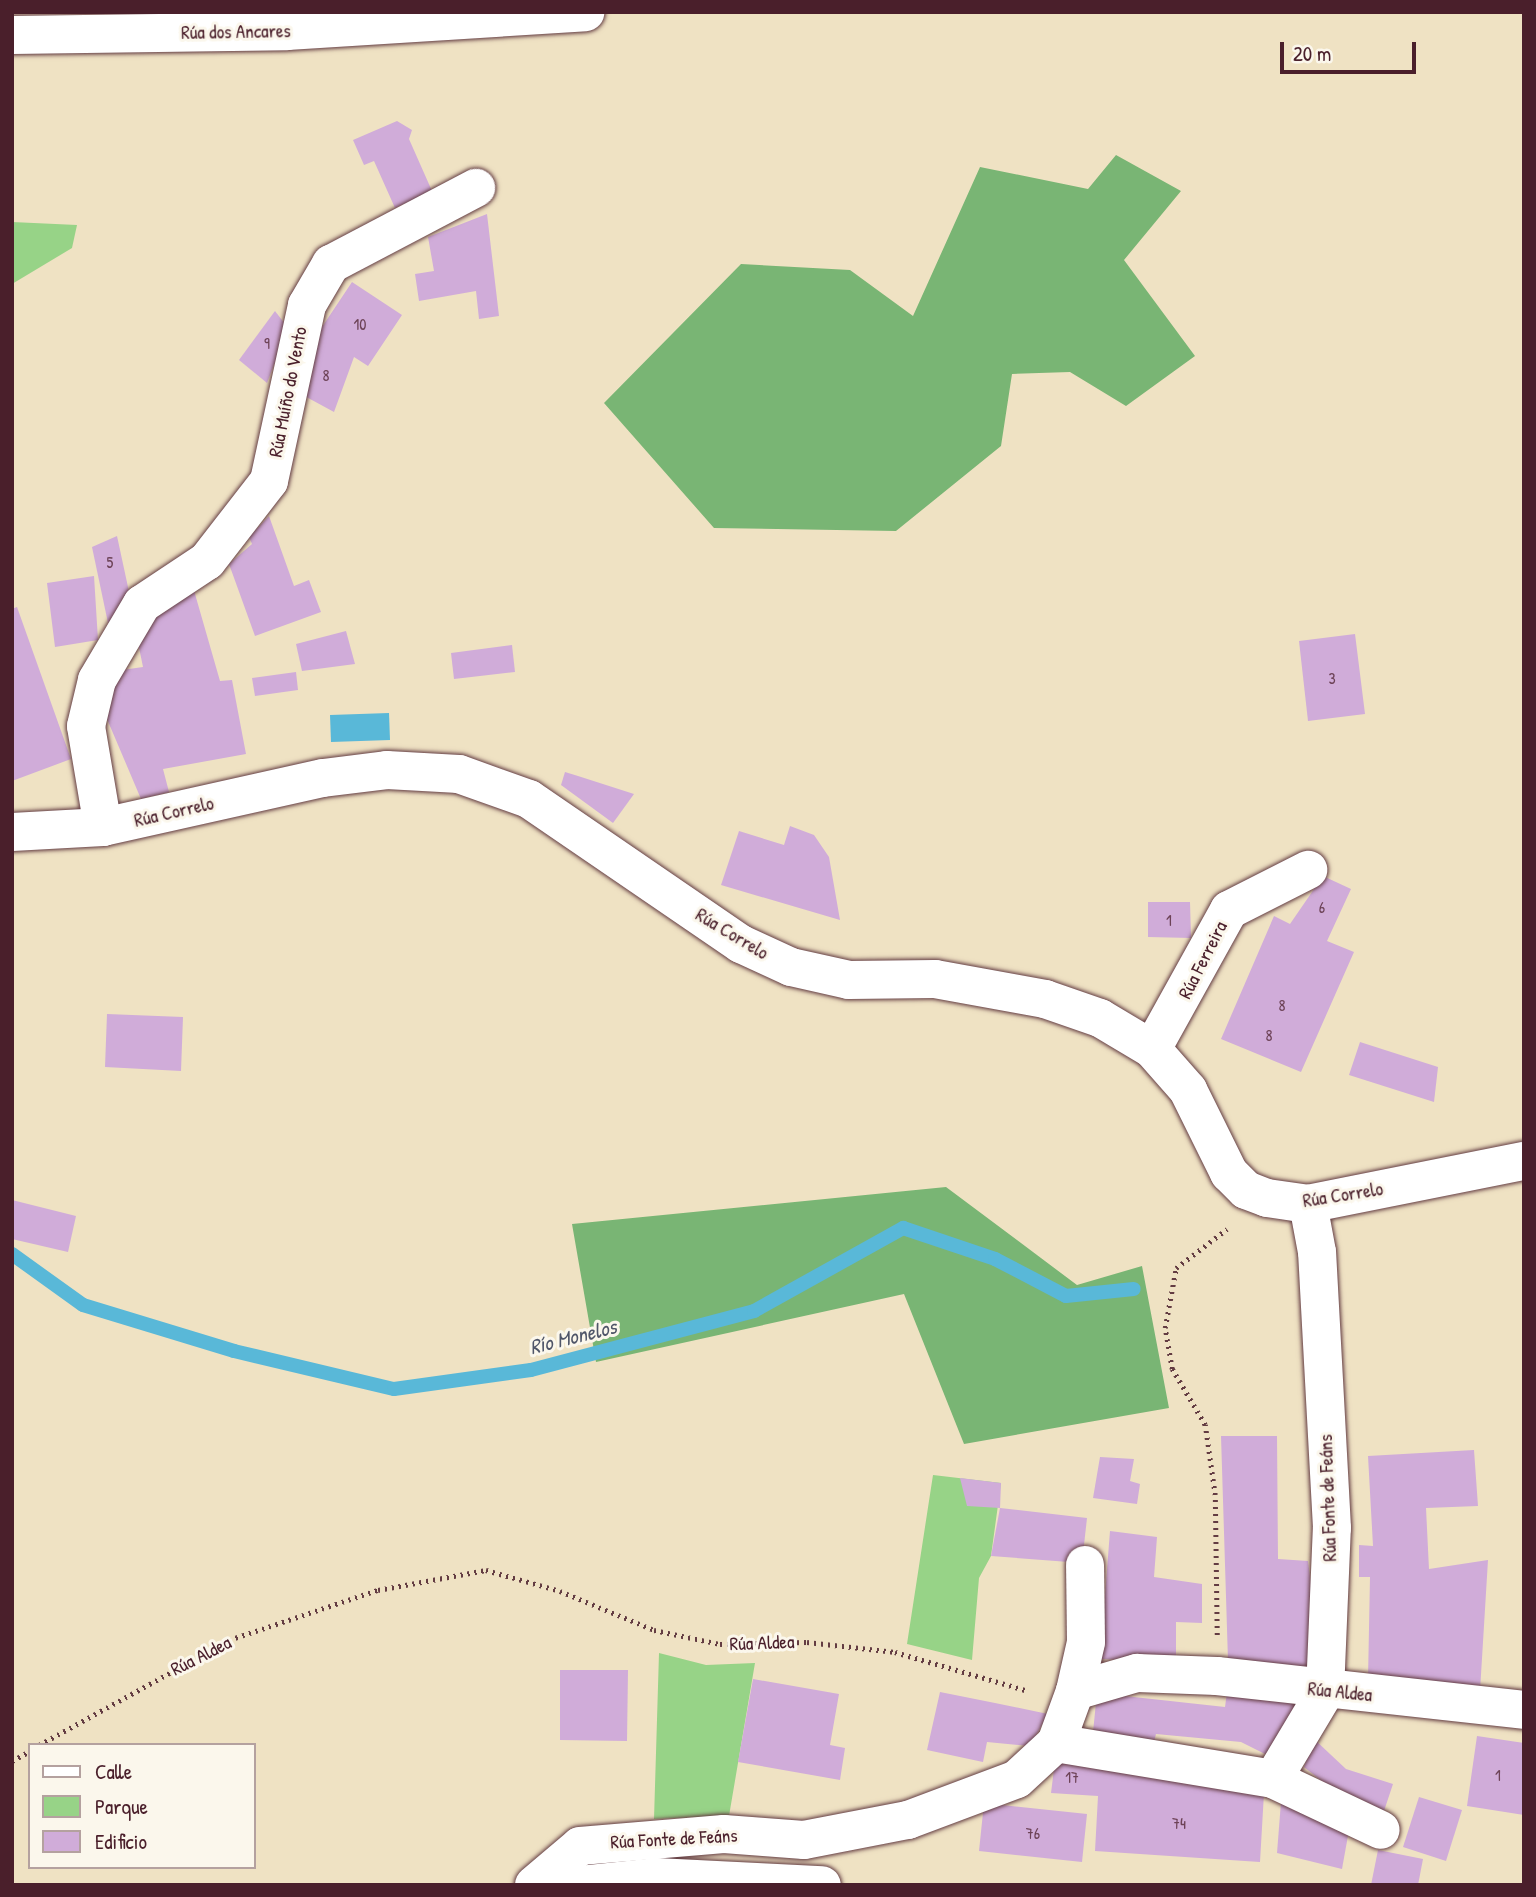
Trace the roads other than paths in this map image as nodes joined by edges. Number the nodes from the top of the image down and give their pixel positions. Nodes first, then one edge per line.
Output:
1 (585, 12) edge
2 (12, 35) edge
3 (475, 188) dead end
4 (103, 827) junction
5 (12, 832) edge
6 (1308, 870) dead end
7 (1152, 1049) junction
8 (1524, 1161) edge
9 (1308, 1204) junction
10 (1085, 1565) dead end
11 (1075, 1691) junction
12 (1325, 1692) junction
13 (1524, 1710) edge
14 (1056, 1743) junction
15 (1273, 1779) junction
16 (1381, 1830) dead end
17 (534, 1885) edge
18 (580, 1885) edge
19 (822, 1885) edge

1 - 2 street, Rúa dos Ancares
3 - 4 street, Rúa Muíño do Vento
4 - 5 street, Rúa Correlo
4 - 7 street, Rúa Correlo
6 - 7 street, Rúa Ferreira
7 - 9 street, Rúa Correlo
8 - 9 street, Rúa Correlo
9 - 12 street, Rúa Fonte de Feáns
10 - 11 street, Rúa Fonte de Feáns
11 - 12 street, Rúa Aldea
11 - 14 street, Rúa Fonte de Feáns
12 - 13 street, Rúa Aldea
12 - 15 street, Rúa Fonte de Feáns
14 - 15 street
14 - 17 street, Rúa Fonte de Feáns
15 - 16 street
18 - 19 street

